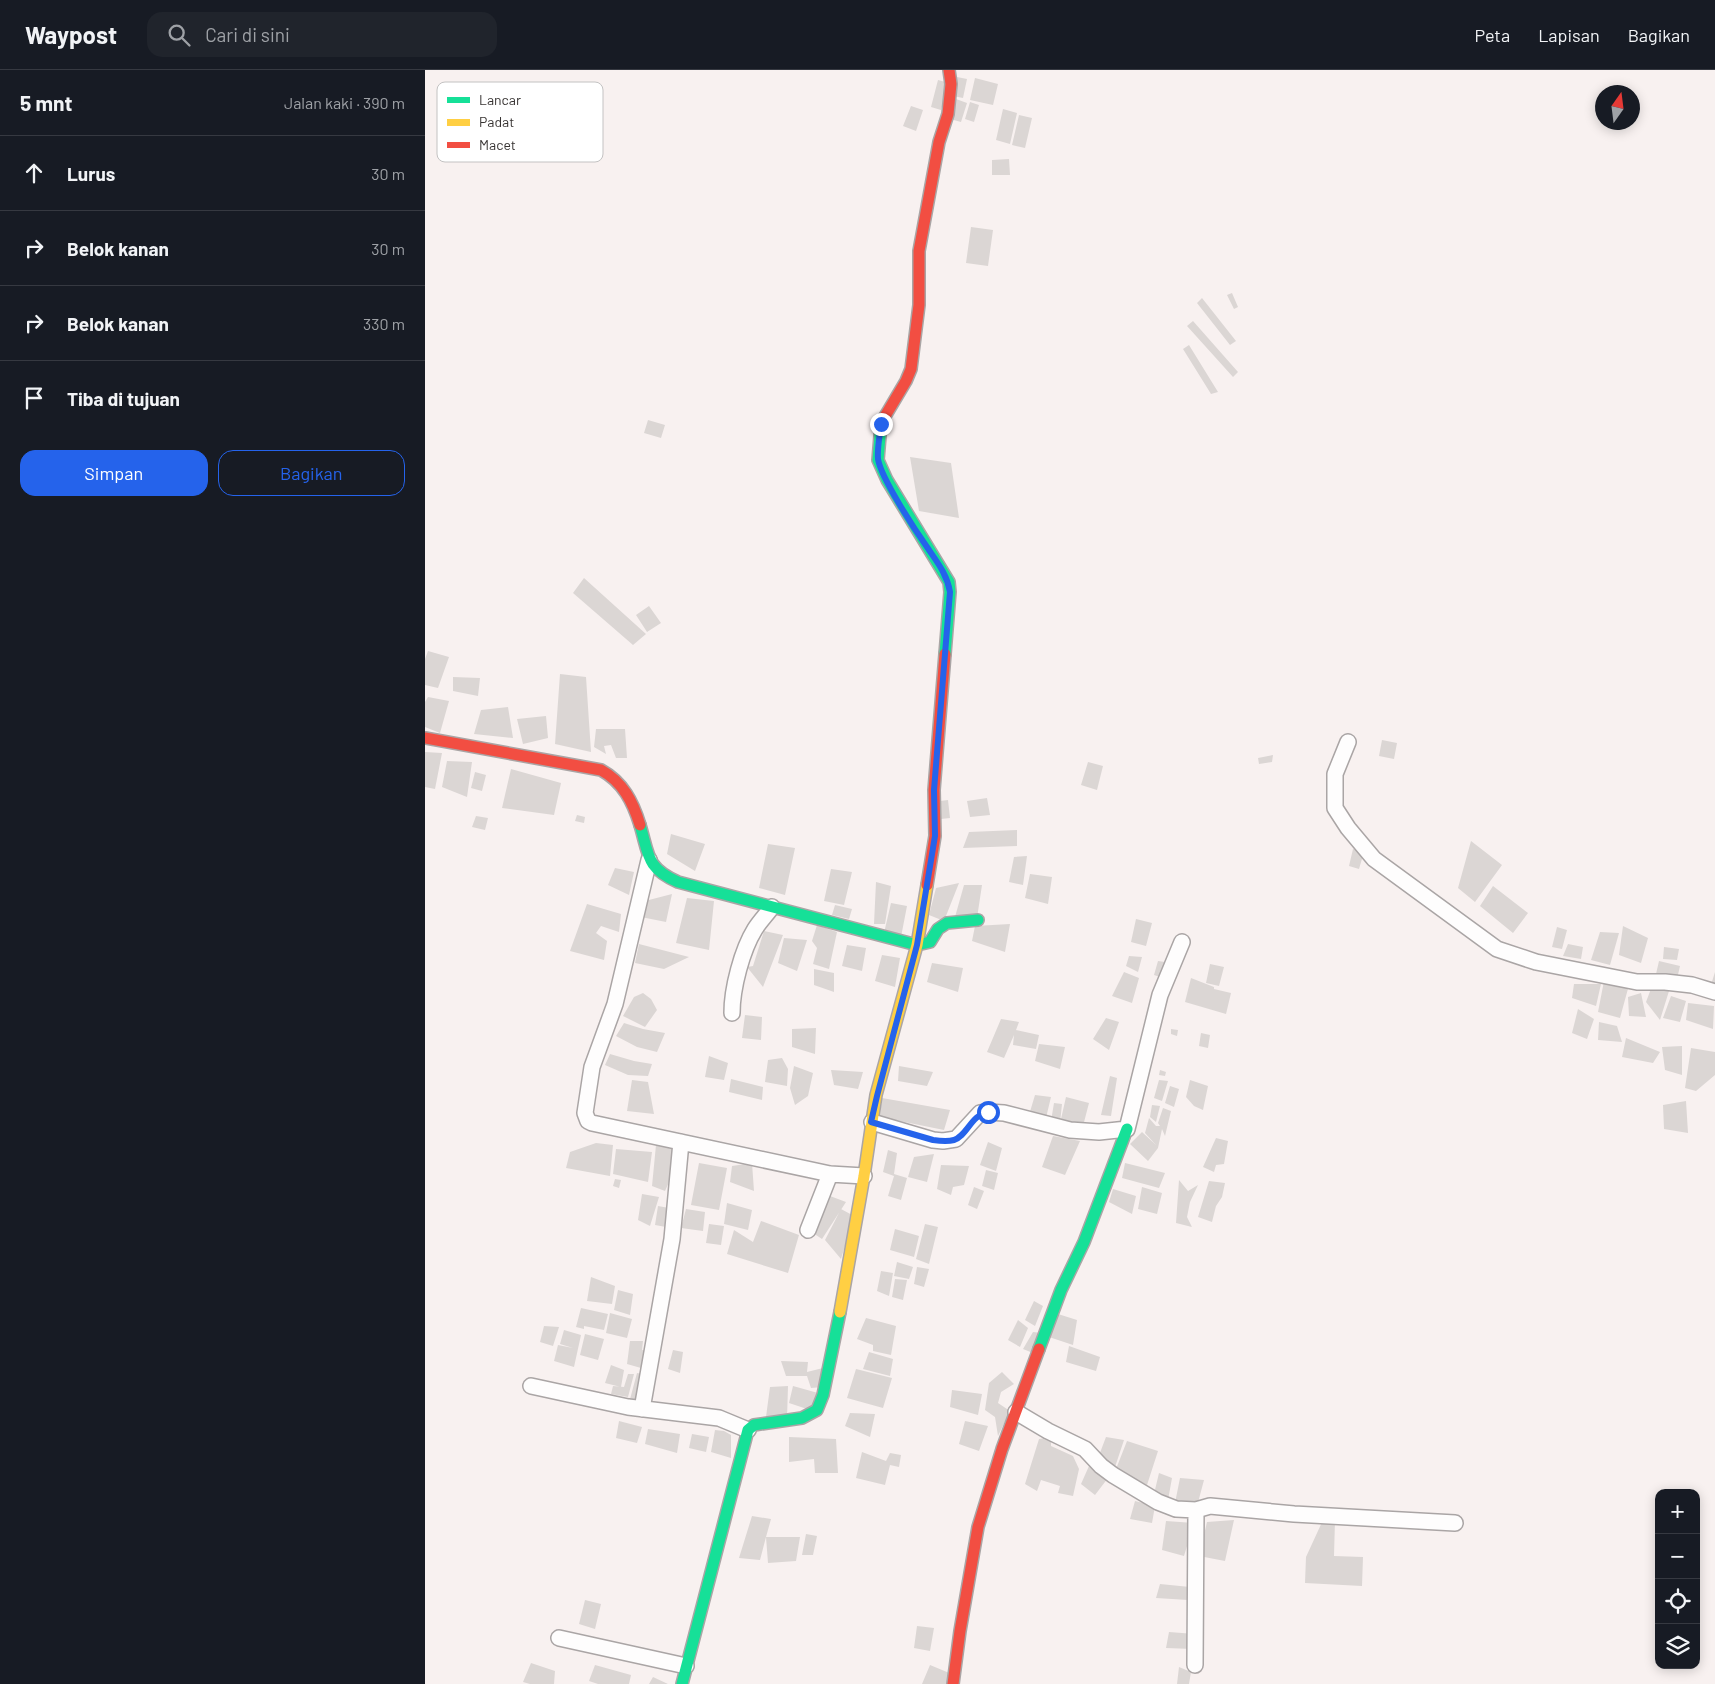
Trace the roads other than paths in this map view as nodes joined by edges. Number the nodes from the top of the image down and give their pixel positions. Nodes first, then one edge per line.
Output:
1 (949, 70) edge
2 (425, 738) edge
3 (1348, 742) dead end
4 (649, 860) junction
5 (772, 907) junction
6 (978, 920) dead end
7 (1183, 942) dead end
8 (917, 945) junction
9 (1715, 992) edge
10 (732, 1013) dead end
11 (871, 1122) junction
12 (1127, 1128) junction
13 (681, 1142) junction
14 (830, 1174) junction
15 (864, 1176) junction
16 (808, 1230) dead end
17 (531, 1386) dead end
18 (642, 1409) junction
19 (1015, 1412) junction
20 (748, 1430) junction
21 (1196, 1510) junction
22 (1455, 1523) dead end
23 (559, 1638) dead end
24 (1195, 1665) dead end
25 (686, 1666) junction
26 (682, 1684) edge
27 (953, 1684) edge

1 - 8 street
2 - 4 street
3 - 9 street
4 - 5 street
4 - 13 street
5 - 8 street
5 - 10 street
6 - 8 street
7 - 12 street
8 - 11 street
11 - 12 street
11 - 15 street
12 - 19 street
13 - 14 street
13 - 18 street
14 - 15 street
14 - 16 street
15 - 20 street
17 - 18 street
18 - 20 street
19 - 21 street
19 - 27 street
20 - 25 street
21 - 22 street
21 - 24 street
23 - 25 street
25 - 26 street

